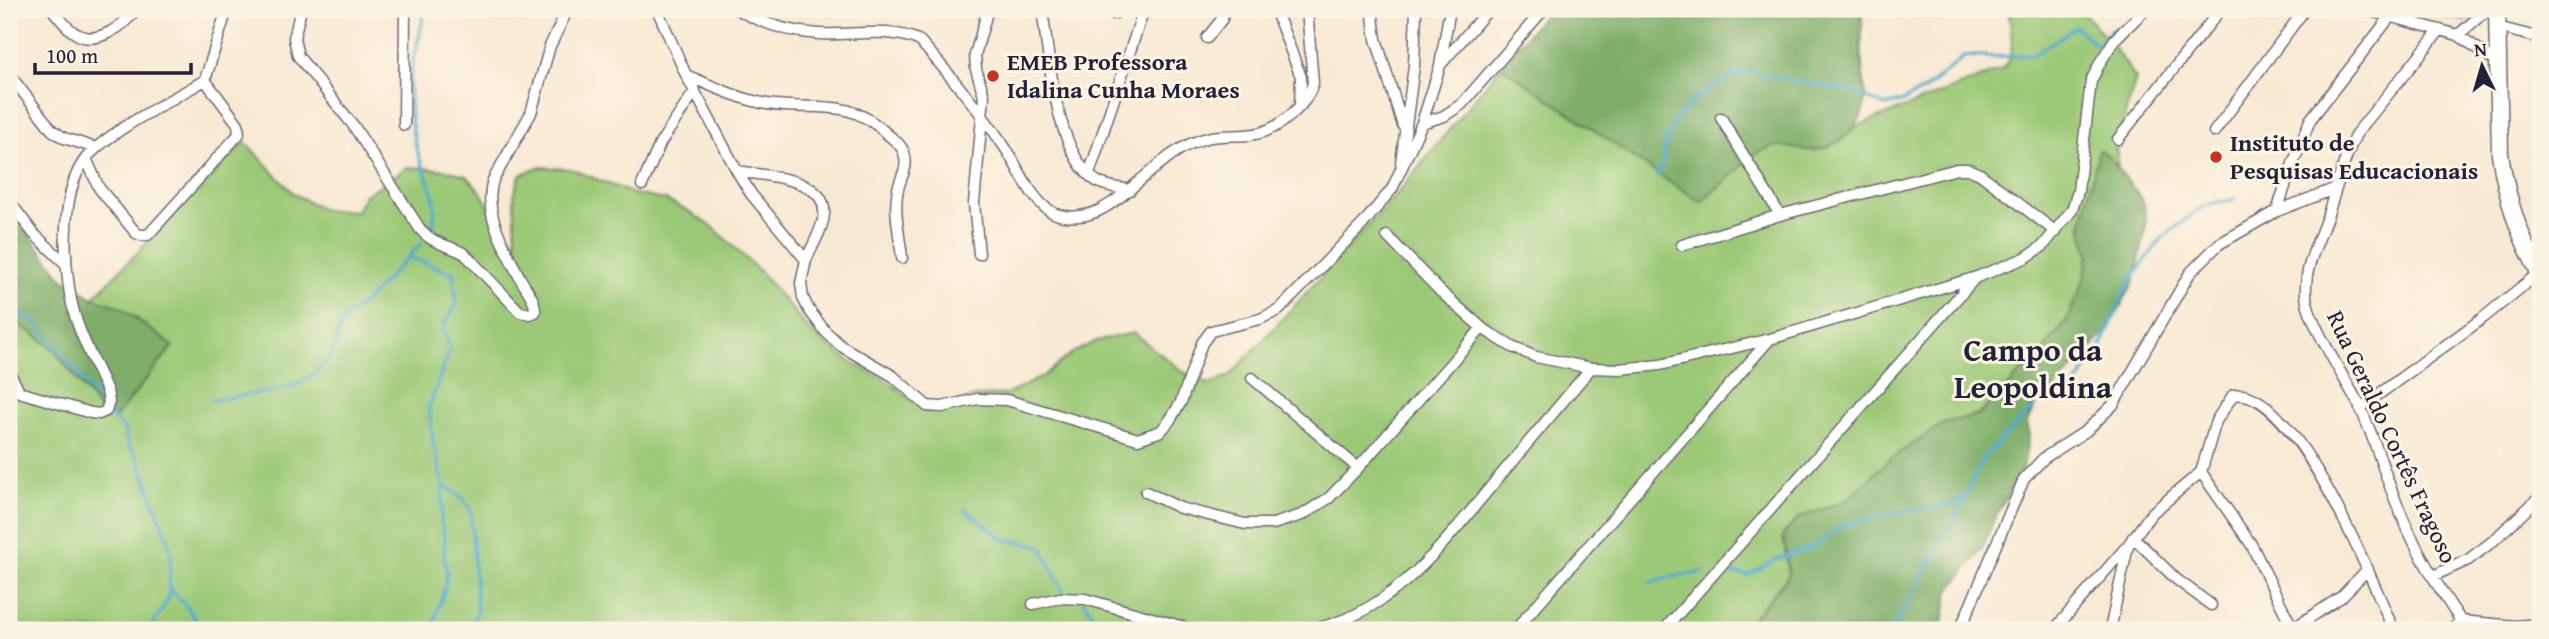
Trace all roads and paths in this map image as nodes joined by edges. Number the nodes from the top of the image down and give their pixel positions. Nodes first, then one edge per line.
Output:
1 (52, 9) edge
2 (136, 9) edge
3 (227, 9) edge
4 (302, 9) edge
5 (404, 9) edge
6 (568, 9) edge
7 (657, 9) edge
8 (737, 9) edge
9 (988, 9) edge
10 (1042, 9) edge
11 (1144, 9) edge
12 (1223, 9) edge
13 (1275, 9) edge
14 (1307, 9) edge
15 (1372, 9) edge
16 (1416, 9) edge
17 (1450, 9) edge
18 (1489, 9) edge
19 (1544, 9) edge
20 (2146, 9) edge
21 (2221, 9) edge
22 (2305, 9) edge
23 (2363, 9) edge
24 (2488, 9) edge
25 (2497, 9) edge
26 (2390, 17) junction
27 (2497, 27) junction
28 (2440, 30) junction
29 (2540, 31) edge
30 (2522, 32) junction
31 (2458, 35) junction
32 (1207, 38) dead end
33 (2540, 38) edge
34 (2497, 62) junction
35 (1440, 66) junction
36 (9, 74) edge
37 (686, 75) junction
38 (205, 80) junction
39 (695, 91) junction
40 (1300, 105) junction
41 (981, 115) junction
42 (1721, 118) dead end
43 (1422, 123) junction
44 (404, 125) dead end
45 (1405, 132) junction
46 (2214, 132) dead end
47 (2118, 139) dead end
48 (96, 148) junction
49 (86, 158) junction
50 (737, 172) junction
51 (1088, 174) junction
52 (1400, 174) junction
53 (642, 185) dead end
54 (2334, 189) junction
55 (1130, 190) junction
56 (9, 201) edge
57 (2277, 211) junction
58 (1780, 215) junction
59 (2056, 232) junction
60 (1387, 236) dead end
61 (1682, 245) dead end
62 (979, 254) dead end
63 (902, 258) dead end
64 (806, 260) junction
65 (65, 263) junction
66 (2540, 273) edge
67 (1977, 276) junction
68 (1482, 328) junction
69 (1770, 339) junction
70 (1591, 368) junction
71 (9, 372) edge
72 (1252, 378) dead end
73 (14, 390) edge
74 (2360, 408) junction
75 (1358, 468) junction
76 (2201, 471) junction
77 (1146, 492) dead end
78 (2540, 497) edge
79 (2131, 541) junction
80 (2368, 569) junction
81 (2433, 576) junction
82 (1033, 604) dead end
83 (2211, 605) dead end
84 (2460, 621) junction
85 (2540, 624) edge
86 (2292, 629) edge
87 (1194, 630) edge
88 (1309, 630) edge
89 (1515, 630) edge
90 (1664, 630) edge
91 (1960, 630) edge
92 (2054, 630) edge
93 (2110, 630) edge
94 (2392, 630) edge
95 (2451, 630) edge

1 - 2 street
3 - 38 street
4 - 6 street
5 - 44 street
7 - 37 street
8 - 41 street
9 - 41 street
10 - 51 street
11 - 51 street
12 - 32 street
13 - 40 street
14 - 40 street
15 - 45 street
16 - 45 street
17 - 35 street
18 - 35 street
19 - 43 street
20 - 59 street
21 - 47 street
22 - 46 street
23 - 26 street
24 - 31 street
25 - 27 highway
26 - 28 street
26 - 57 street
27 - 30 street
27 - 34 highway
28 - 31 street
28 - 54 street, Rua Geraldo Cortês Fragoso
29 - 30 street
30 - 33 street
31 - 34 street
34 - 66 highway
35 - 43 street
36 - 48 street
37 - 39 street
37 - 63 street
38 - 48 street
38 - 49 street
39 - 50 street
39 - 53 street
40 - 55 street
41 - 55 street
41 - 62 street
42 - 58 street
43 - 52 street
45 - 52 street
48 - 49 street
49 - 65 street
50 - 64 street
50 - 64 street
51 - 55 street
52 - 64 street
54 - 57 street
54 - 74 street, Rua Geraldo Cortês Fragoso
56 - 65 street
57 - 91 street
58 - 59 street
58 - 61 street
59 - 67 street
60 - 68 street
65 - 73 street
66 - 74 street
67 - 69 street
67 - 90 street
68 - 70 street
68 - 75 street
69 - 70 street
69 - 89 street
70 - 88 street
71 - 73 street
72 - 75 street
74 - 81 street, Rua Geraldo Cortês Fragoso
75 - 77 street
76 - 79 street
76 - 80 street
76 - 86 street
78 - 81 street
79 - 83 street
79 - 92 street
79 - 93 street
80 - 86 street
80 - 94 street
81 - 84 street, Rua Geraldo Cortês Fragoso
82 - 87 street
84 - 85 street
84 - 95 street

